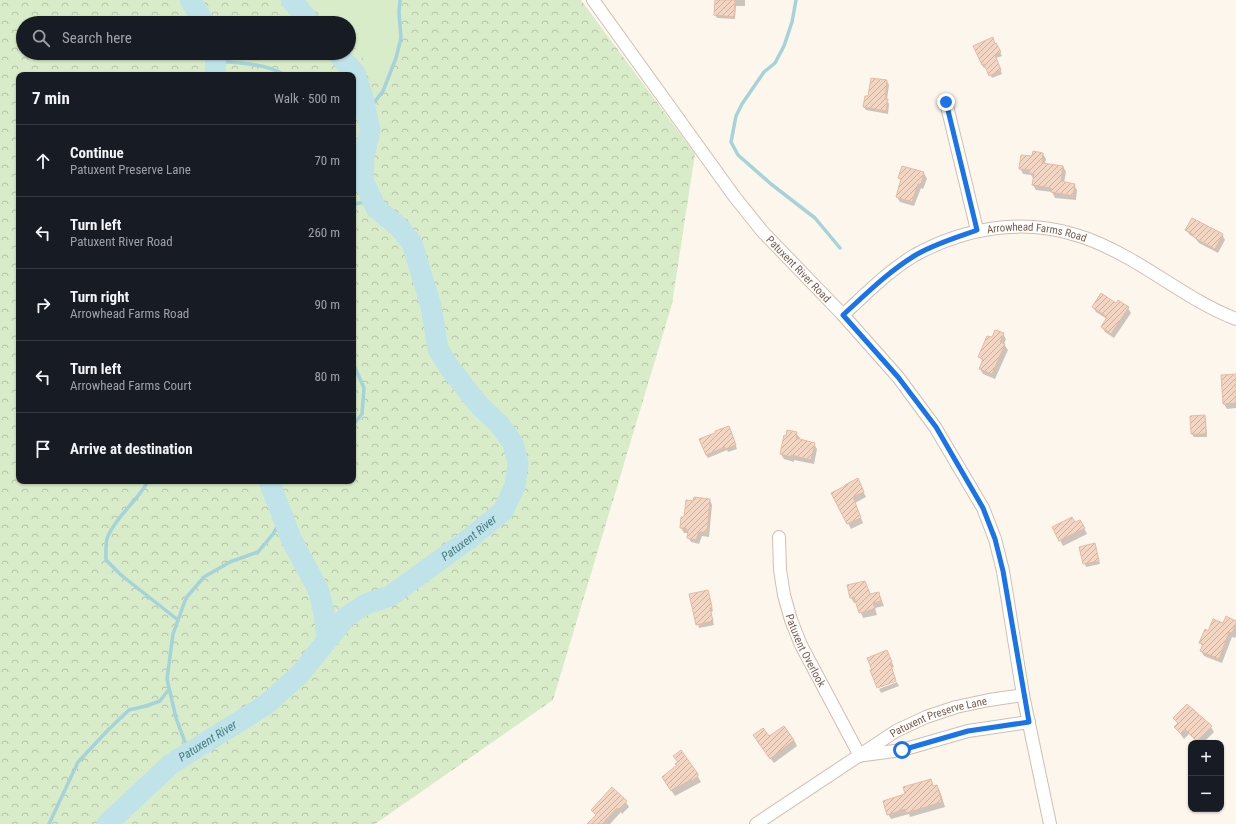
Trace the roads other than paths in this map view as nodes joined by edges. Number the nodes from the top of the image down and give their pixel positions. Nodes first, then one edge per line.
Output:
1 (593, 0) edge
2 (946, 102) dead end
3 (977, 230) junction
4 (843, 315) junction
5 (1236, 319) edge
6 (779, 537) dead end
7 (1023, 695) junction
8 (1029, 722) junction
9 (860, 756) junction
10 (756, 824) edge
11 (1050, 824) edge

1 - 4 street, Patuxent River Road
2 - 3 street
3 - 4 street, Arrowhead Farms Road
3 - 5 street, Arrowhead Farms Road
4 - 7 street, Patuxent River Road
6 - 9 street, Patuxent Overlook
7 - 8 street, Patuxent River Road
7 - 9 street, Patuxent Preserve Lane
8 - 9 street, Patuxent Preserve Lane
8 - 11 street, Patuxent River Road
9 - 10 street, Patuxent Preserve Lane

